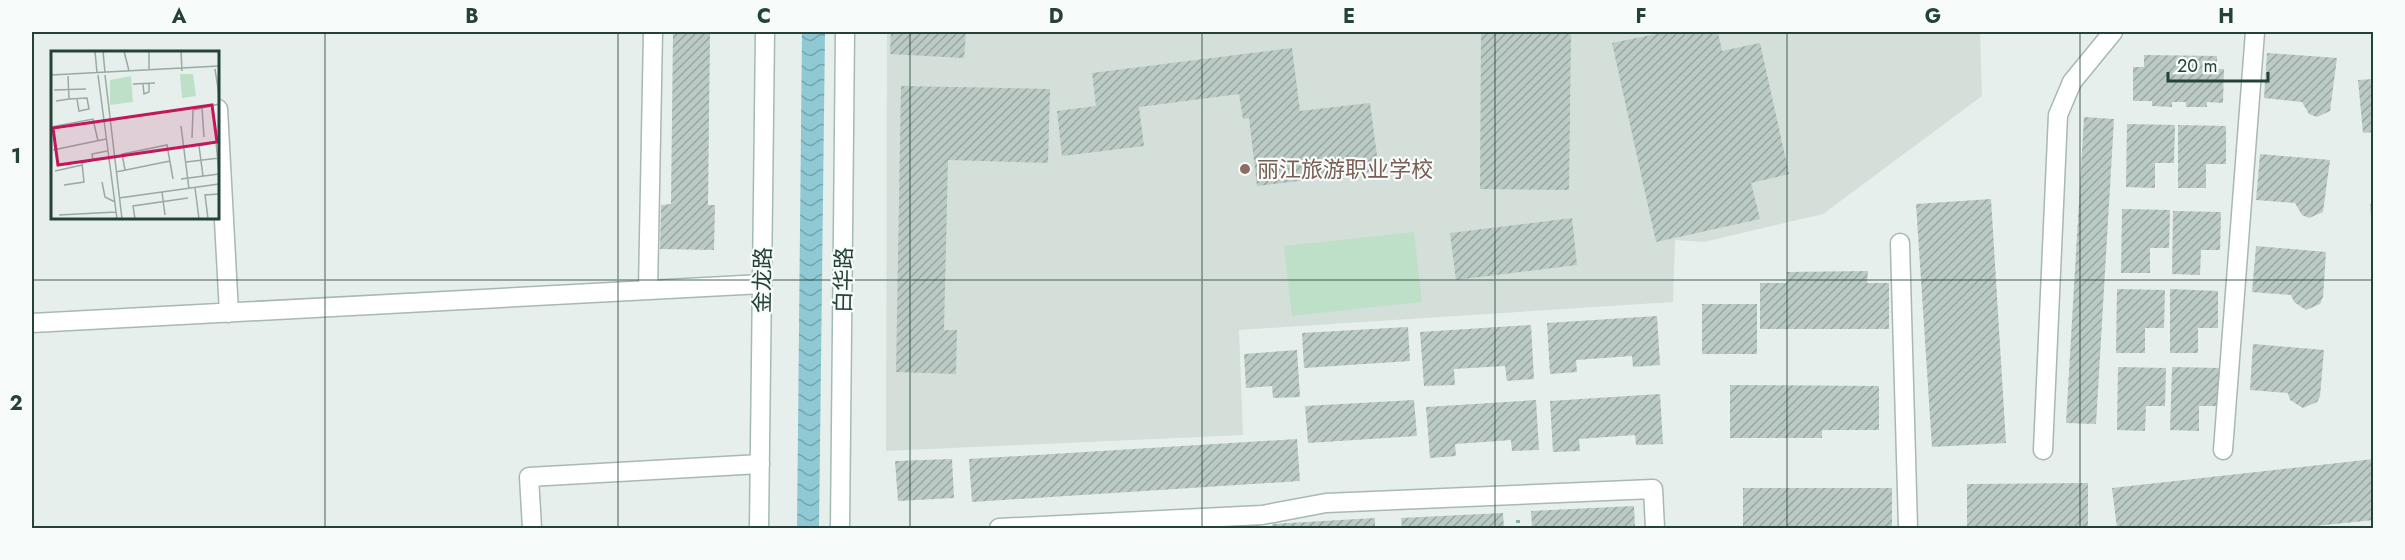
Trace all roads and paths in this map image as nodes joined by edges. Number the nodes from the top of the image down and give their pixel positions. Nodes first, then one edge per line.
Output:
1 (653, 32) edge
2 (765, 32) edge
3 (845, 32) edge
4 (2113, 32) edge
5 (2255, 32) edge
6 (219, 128) edge
7 (1900, 243) dead end
8 (762, 284) junction
9 (648, 290) junction
10 (229, 313) junction
11 (32, 323) edge
12 (2043, 450) dead end
13 (2223, 450) dead end
14 (760, 464) junction
15 (532, 528) edge
16 (759, 528) edge
17 (840, 528) edge
18 (999, 528) edge
19 (1655, 528) edge
20 (1908, 528) edge

1 - 9 main road
2 - 8 main road, 金龙路
3 - 17 main road, 白华路
4 - 12 main road
5 - 13 main road
6 - 10 main road
7 - 20 main road
8 - 9 main road
8 - 14 main road, 金龙路
9 - 10 main road
10 - 11 main road
14 - 15 main road
14 - 16 main road, 金龙路
18 - 19 main road

